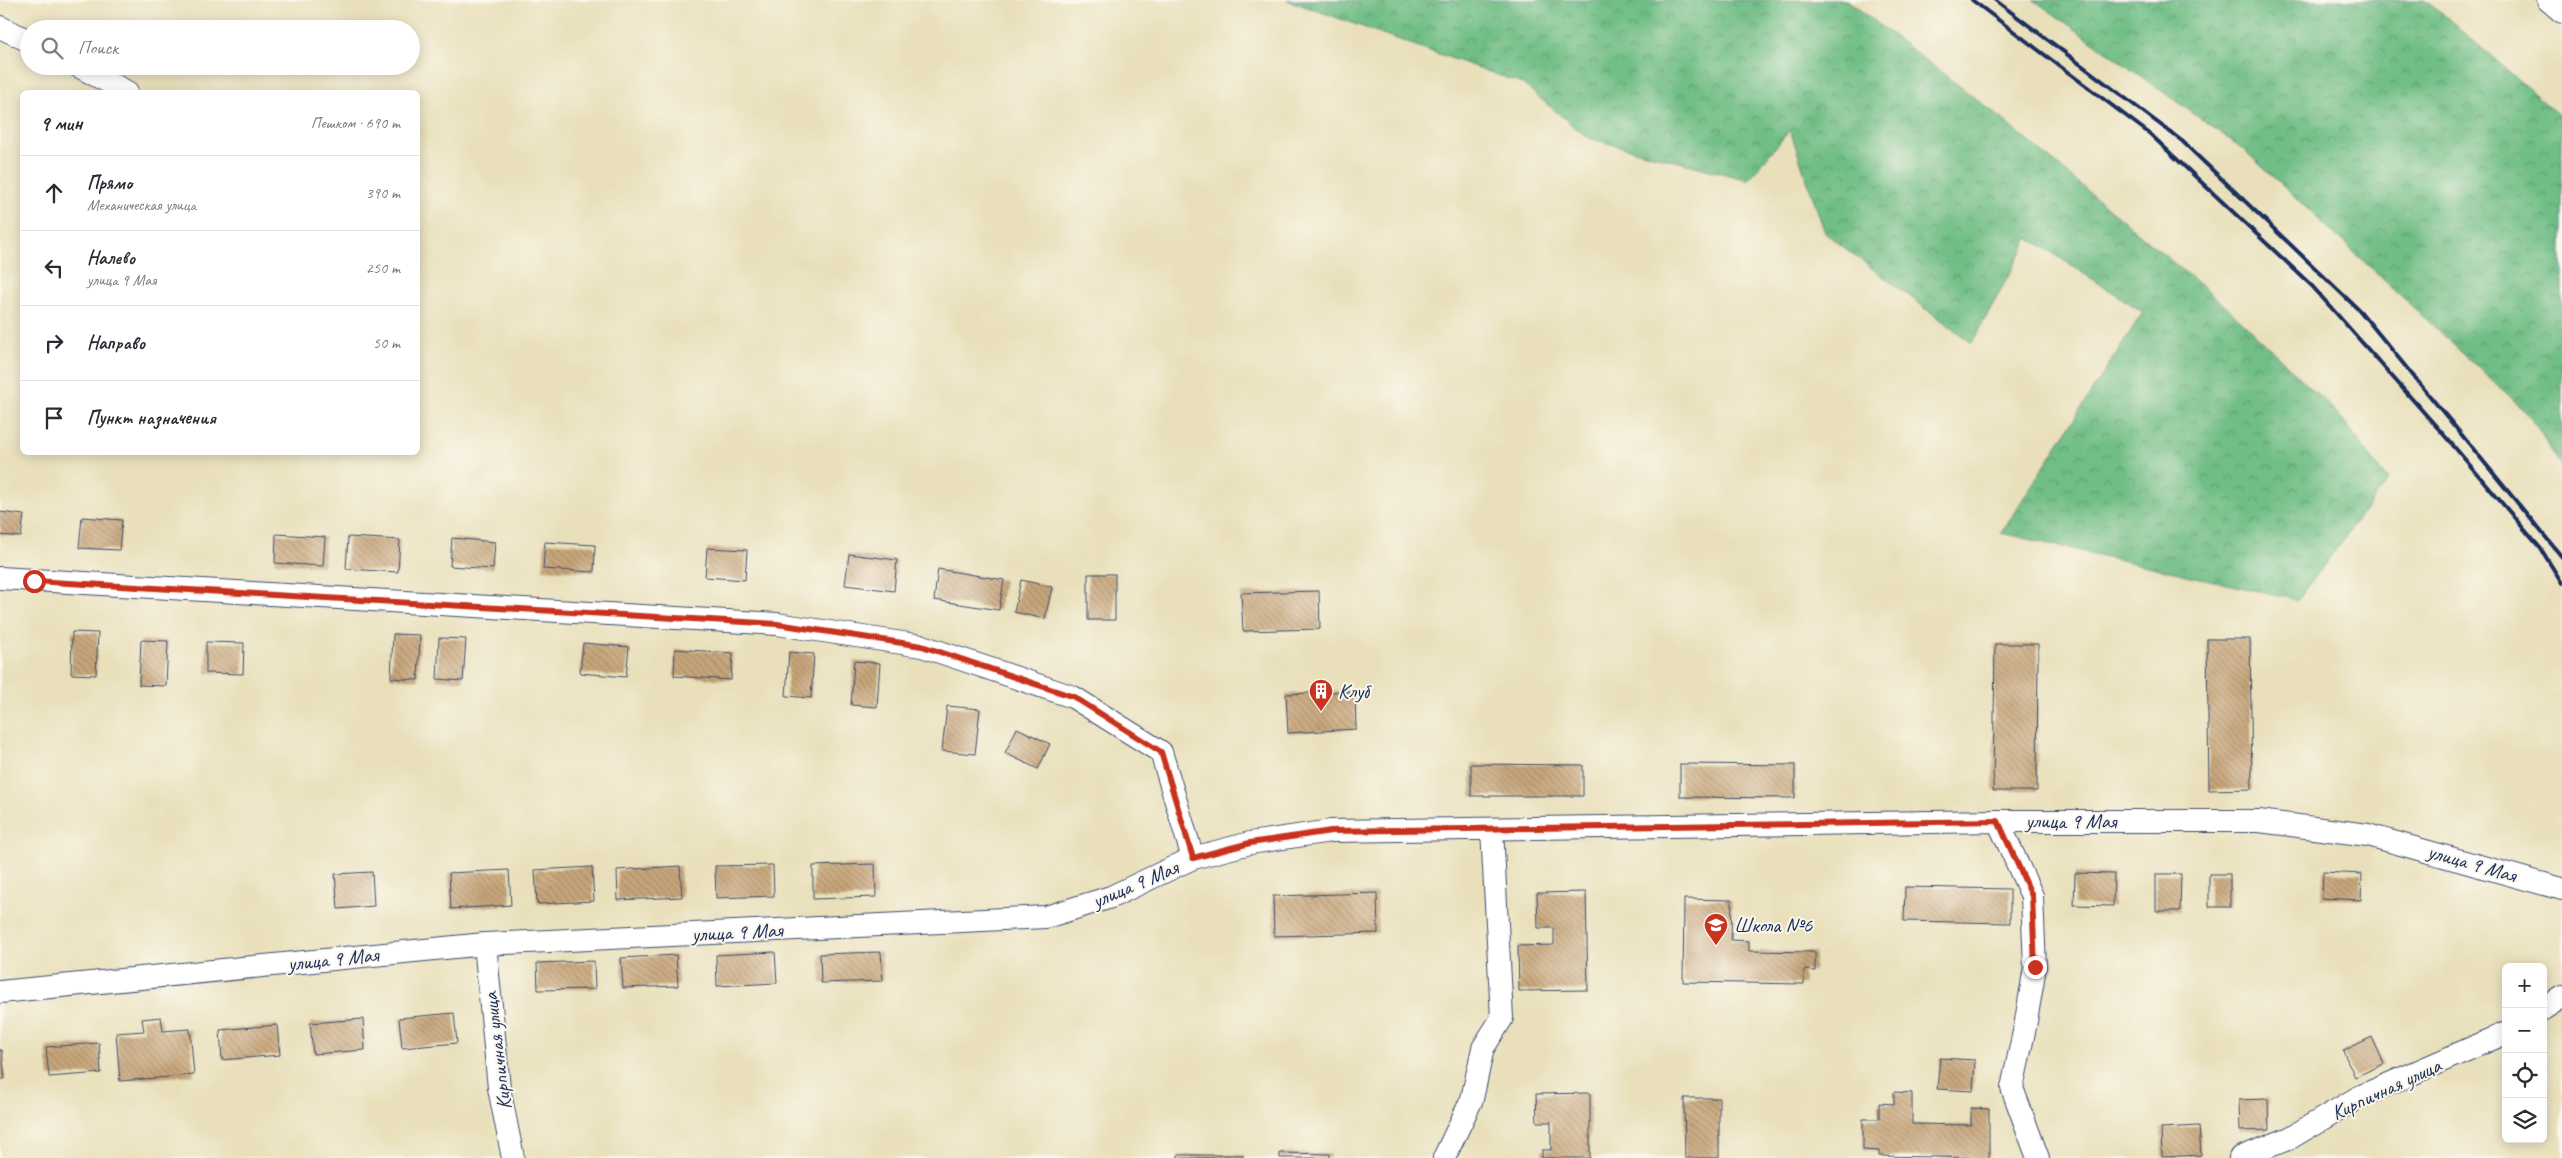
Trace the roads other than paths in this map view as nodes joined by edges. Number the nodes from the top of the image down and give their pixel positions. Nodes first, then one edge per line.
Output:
1 (2548, 0) edge
2 (2562, 12) edge
3 (0, 27) edge
4 (20, 37) edge
5 (95, 75) edge
6 (124, 90) edge
7 (0, 578) edge
8 (1998, 821) junction
9 (1492, 828) junction
10 (1193, 858) junction
11 (2562, 889) edge
12 (485, 944) junction
13 (0, 992) edge
14 (2562, 997) edge
15 (2545, 1008) edge
16 (2502, 1035) edge
17 (513, 1158) edge
18 (1444, 1158) edge
19 (2038, 1158) edge
20 (2240, 1158) edge

1 - 2 street
3 - 4 street
5 - 6 street
7 - 10 street
8 - 9 street, улица 9 Мая
8 - 11 street, улица 9 Мая
8 - 19 street
9 - 10 street, улица 9 Мая
9 - 18 street
10 - 12 street, улица 9 Мая
12 - 13 street, улица 9 Мая
12 - 17 street, Кирпичная улица
14 - 15 street
16 - 20 street, Кирпичная улица

